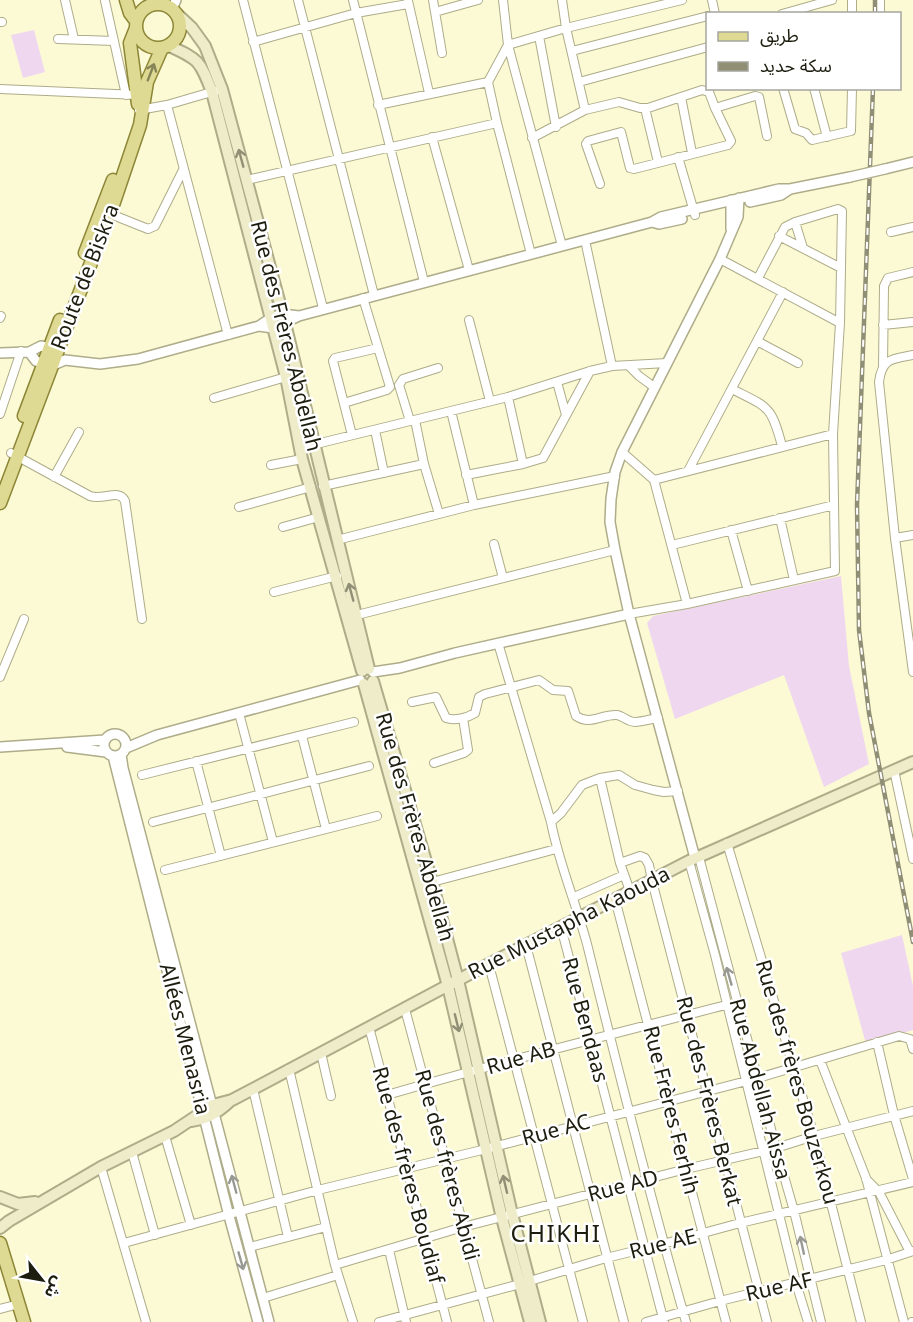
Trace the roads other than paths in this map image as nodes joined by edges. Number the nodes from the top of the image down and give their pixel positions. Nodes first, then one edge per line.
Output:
1 (65, 0) edge
2 (126, 0) edge
3 (243, 0) edge
4 (298, 0) edge
5 (353, 0) edge
6 (433, 0) edge
7 (478, 0) edge
8 (503, 0) edge
9 (562, 0) edge
10 (682, 0) edge
11 (832, 0) edge
12 (105, 1) edge
13 (673, 1) edge
14 (408, 2) edge
15 (171, 6) edge
16 (435, 12) junction
17 (789, 12) edge
18 (356, 13) junction
19 (706, 17) edge
20 (136, 24) junction
21 (305, 26) junction
22 (566, 28) junction
23 (538, 36) junction
24 (58, 39) dead end
25 (74, 39) junction
26 (114, 41) junction
27 (253, 42) junction
28 (508, 45) junction
29 (165, 47) junction
30 (706, 48) edge
31 (572, 51) junction
32 (442, 53) dead end
33 (488, 82) junction
34 (579, 82) junction
35 (0, 89) edge
36 (217, 90) junction
37 (784, 90) edge
38 (815, 90) edge
39 (852, 90) edge
40 (429, 93) junction
41 (132, 95) junction
42 (681, 97) junction
43 (167, 105) junction
44 (378, 105) junction
45 (645, 108) junction
46 (715, 108) junction
47 (140, 110) junction
48 (585, 110) junction
49 (497, 123) junction
50 (556, 127) junction
51 (767, 136) dead end
52 (432, 137) junction
53 (827, 137) junction
54 (532, 138) junction
55 (389, 146) junction
56 (692, 153) junction
57 (678, 157) junction
58 (338, 158) junction
59 (658, 162) junction
60 (913, 162) edge
61 (183, 170) junction
62 (288, 171) junction
63 (247, 180) junction
64 (600, 184) dead end
65 (790, 189) junction
66 (752, 201) junction
67 (735, 202) junction
68 (721, 209) junction
69 (105, 212) junction
70 (694, 213) junction
71 (734, 218) junction
72 (795, 222) junction
73 (913, 227) edge
74 (891, 232) dead end
75 (779, 236) junction
76 (585, 240) junction
77 (562, 246) junction
78 (803, 248) junction
79 (531, 254) junction
80 (720, 259) junction
81 (842, 268) junction
82 (469, 270) junction
83 (913, 272) edge
84 (758, 278) junction
85 (424, 282) junction
86 (783, 292) junction
87 (374, 295) junction
88 (363, 298) junction
89 (323, 308) junction
90 (469, 320) dead end
91 (278, 321) junction
92 (913, 322) edge
93 (840, 323) junction
94 (884, 325) junction
95 (228, 335) junction
96 (757, 340) junction
97 (378, 348) junction
98 (25, 352) junction
99 (57, 352) junction
100 (0, 353) edge
101 (913, 355) edge
102 (667, 363) junction
103 (798, 363) dead end
104 (47, 365) junction
105 (612, 366) junction
106 (629, 366) junction
107 (883, 366) junction
108 (438, 368) dead end
109 (590, 371) junction
110 (286, 377) junction
111 (557, 382) junction
112 (654, 387) junction
113 (732, 389) junction
114 (508, 397) junction
115 (214, 398) dead end
116 (490, 401) junction
117 (344, 403) junction
118 (452, 411) junction
119 (0, 414) edge
120 (566, 415) junction
121 (413, 420) junction
122 (375, 430) junction
123 (79, 432) dead end
124 (832, 434) junction
125 (352, 435) junction
126 (313, 446) junction
127 (782, 447) junction
128 (622, 452) junction
129 (301, 453) junction
130 (14, 454) junction
131 (424, 464) junction
132 (524, 464) junction
133 (271, 465) dead end
134 (688, 471) junction
135 (384, 472) junction
136 (466, 475) junction
137 (615, 476) junction
138 (54, 477) junction
139 (654, 480) junction
140 (0, 482) edge
141 (323, 486) junction
142 (311, 487) junction
143 (0, 503) edge
144 (474, 505) junction
145 (834, 505) junction
146 (239, 507) dead end
147 (439, 514) junction
148 (319, 517) junction
149 (780, 518) junction
150 (283, 527) dead end
151 (731, 530) junction
152 (913, 534) edge
153 (895, 538) junction
154 (337, 540) junction
155 (494, 544) dead end
156 (672, 545) junction
157 (615, 550) junction
158 (337, 576) junction
159 (503, 578) junction
160 (794, 580) junction
161 (748, 591) junction
162 (274, 592) dead end
163 (687, 604) junction
164 (629, 614) junction
165 (357, 615) junction
166 (24, 619) dead end
167 (142, 619) dead end
168 (498, 643) junction
169 (912, 667) edge
170 (368, 676) junction
171 (0, 677) edge
172 (510, 687) junction
173 (412, 702) dead end
174 (239, 713) junction
175 (463, 718) junction
176 (658, 718) junction
177 (354, 722) dead end
178 (157, 735) junction
179 (302, 736) junction
180 (123, 737) junction
181 (105, 740) junction
182 (50, 745) junction
183 (0, 747) edge
184 (248, 748) junction
185 (116, 753) junction
186 (196, 761) junction
187 (913, 762) edge
188 (434, 763) dead end
189 (369, 766) dead end
190 (894, 770) junction
191 (142, 775) dead end
192 (600, 778) junction
193 (314, 781) junction
194 (678, 791) junction
195 (260, 794) junction
196 (208, 808) junction
197 (377, 816) dead end
198 (153, 822) dead end
199 (551, 822) junction
200 (326, 829) junction
201 (273, 843) junction
202 (727, 843) junction
203 (556, 849) junction
204 (221, 856) junction
205 (694, 859) junction
206 (913, 859) edge
207 (620, 863) junction
208 (165, 870) dead end
209 (624, 874) junction
210 (652, 881) junction
211 (432, 882) junction
212 (630, 891) junction
213 (574, 897) junction
214 (615, 899) junction
215 (155, 906) junction
216 (580, 917) junction
217 (561, 927) junction
218 (526, 945) junction
219 (489, 965) junction
220 (453, 983) junction
221 (726, 1005) junction
222 (405, 1009) junction
223 (687, 1015) junction
224 (649, 1024) junction
225 (369, 1027) junction
226 (609, 1035) junction
227 (590, 1040) junction
228 (877, 1042) junction
229 (553, 1048) junction
230 (913, 1049) edge
231 (321, 1053) junction
232 (820, 1060) junction
233 (515, 1061) junction
234 (794, 1068) junction
235 (289, 1070) junction
236 (474, 1071) junction
237 (758, 1078) junction
238 (745, 1082) junction
239 (426, 1083) junction
240 (253, 1089) junction
241 (707, 1090) junction
242 (387, 1095) junction
243 (331, 1096) dead end
244 (668, 1102) junction
245 (214, 1109) junction
246 (913, 1111) edge
247 (630, 1112) junction
248 (203, 1115) junction
249 (894, 1115) junction
250 (610, 1117) junction
251 (571, 1126) junction
252 (846, 1129) junction
253 (165, 1136) junction
254 (814, 1136) junction
255 (533, 1137) junction
256 (491, 1148) junction
257 (776, 1148) junction
258 (132, 1152) junction
259 (763, 1152) junction
260 (447, 1159) junction
261 (724, 1160) junction
262 (101, 1167) junction
263 (406, 1167) junction
264 (686, 1169) junction
265 (866, 1178) junction
266 (648, 1180) junction
267 (913, 1181) edge
268 (628, 1185) junction
269 (318, 1190) junction
270 (879, 1192) junction
271 (869, 1194) junction
272 (589, 1195) junction
273 (0, 1197) edge
274 (44, 1199) junction
275 (280, 1201) junction
276 (831, 1202) junction
277 (551, 1205) junction
278 (794, 1211) junction
279 (241, 1212) junction
280 (779, 1214) junction
281 (229, 1216) junction
282 (507, 1216) junction
283 (740, 1223) junction
284 (191, 1225) junction
285 (326, 1227) junction
286 (463, 1227) junction
287 (0, 1228) edge
288 (702, 1234) junction
289 (155, 1235) junction
290 (288, 1237) junction
291 (425, 1238) junction
292 (124, 1243) junction
293 (0, 1244) edge
294 (663, 1244) junction
295 (250, 1247) junction
296 (644, 1249) junction
297 (389, 1250) junction
298 (911, 1251) edge
299 (606, 1258) junction
300 (886, 1260) junction
301 (335, 1265) junction
302 (568, 1270) junction
303 (849, 1270) junction
304 (338, 1275) junction
305 (810, 1280) junction
306 (525, 1282) junction
307 (796, 1283) junction
308 (758, 1292) junction
309 (481, 1294) junction
310 (263, 1298) junction
311 (720, 1300) junction
312 (19, 1304) junction
313 (442, 1304) junction
314 (0, 1309) edge
315 (683, 1312) junction
316 (406, 1319) edge
317 (664, 1320) edge
318 (24, 1322) edge
319 (146, 1322) edge
320 (258, 1322) edge
321 (269, 1322) edge
322 (353, 1322) edge
323 (379, 1322) edge
324 (447, 1322) edge
325 (489, 1322) edge
326 (530, 1322) edge
327 (540, 1322) edge
328 (583, 1322) edge
329 (624, 1322) edge
330 (646, 1322) edge
331 (686, 1322) edge
332 (726, 1322) edge
333 (767, 1322) edge
334 (808, 1322) edge
335 (821, 1322) edge
336 (861, 1322) edge
337 (904, 1322) edge

1 - 25 street
2 - 20 main road
3 - 27 street
4 - 21 street
5 - 18 street
6 - 16 street
7 - 16 street
8 - 28 street
9 - 22 street
10 - 13 street
11 - 17 street
12 - 26 street
13 - 22 street
14 - 18 street
14 - 40 street
15 - 20 main road
15 - 29 main road
15 - 36 main road, Rue des Frères Abdellah
16 - 32 street
18 - 21 street
18 - 44 street
19 - 31 street
20 - 29 main road
20 - 41 main road, Route de Biskra
21 - 27 street
21 - 58 street
22 - 23 street
22 - 31 street
23 - 28 street
23 - 50 street
24 - 25 street
25 - 26 street
26 - 41 street
27 - 62 street
28 - 33 street
28 - 54 street
29 - 36 main road, Rue des Frères Abdellah
47 -> 29 main road, Route de Biskra
30 - 34 street
31 - 34 street
33 - 40 street
33 - 49 street
34 - 48 street
35 - 41 street
36 - 43 street
63 -> 36 main road, Rue des Frères Abdellah
36 - 91 main road, Rue des Frères Abdellah
37 - 53 street
38 - 53 street
39 - 53 street
40 - 44 street
41 - 47 main road, Route de Biskra
42 - 45 street
42 - 46 street
42 - 56 street
43 - 47 street
43 - 61 street
44 - 55 street
45 - 48 street
45 - 59 street
46 - 51 street
46 - 56 street
47 - 69 main road, Route de Biskra
48 - 50 street
49 - 52 street
49 - 79 street
50 - 54 street
52 - 55 street
52 - 82 street
54 - 77 street
55 - 58 street
55 - 85 street
56 - 57 street
57 - 59 street
57 - 70 street
58 - 62 street
58 - 87 street
59 - 64 street
60 - 65 street, bridge
61 - 69 street
61 - 95 street
62 - 63 street
62 - 89 street
63 - 91 main road, Rue des Frères Abdellah
65 - 66 street
65 - 67 street
66 - 67 street
66 - 71 street
67 - 68 street
67 - 70 street
67 - 71 street
68 - 70 street
68 - 71 street
69 - 99 main road, Route de Biskra
70 - 76 street
71 - 80 street
72 - 75 street
72 - 78 street
72 - 81 street
73 - 74 street
75 - 78 street
75 - 84 street
76 - 77 street
76 - 105 street
77 - 79 street
78 - 81 street
79 - 82 street
80 - 84 street
80 - 102 street
81 - 93 street
82 - 85 street
83 - 94 street
84 - 86 street
85 - 87 street
86 - 93 street
86 - 96 street
87 - 88 street
88 - 89 street
88 - 97 street
89 - 91 street
90 - 116 street
91 - 95 street
91 - 110 main road, Rue des Frères Abdellah
91 - 126 main road, Rue des Frères Abdellah
92 - 94 street
93 - 124 street
94 - 107 street
95 - 99 street
96 - 103 street
96 - 113 street
97 - 117 street
97 - 117 street
98 - 99 street
98 - 100 street
98 - 104 street
98 - 119 street
99 - 104 main road, Route de Biskra
101 - 107 street
102 - 106 street
102 - 112 street
104 - 130 main road, Route de Biskra
105 - 106 street
105 - 109 street
106 - 112 street
107 - 153 street
108 - 121 street
109 - 111 street
109 - 120 street
110 - 115 street
110 - 129 main road, Rue des Frères Abdellah
111 - 114 street
111 - 120 street
112 - 128 street
113 - 127 street
113 - 134 street
114 - 116 street
114 - 132 street
116 - 118 street
117 - 125 street
118 - 121 street
118 - 136 street
120 - 132 street
121 - 122 street
121 - 131 street
122 - 125 street
122 - 135 street
123 - 138 street
124 - 127 street
124 - 145 street
125 - 126 street
126 - 129 street
126 - 141 main road, Rue des Frères Abdellah
127 - 134 street
128 - 137 street
128 - 139 street
129 - 133 street
129 - 142 main road, Rue des Frères Abdellah
130 - 138 street
130 - 140 main road, Route de Biskra
130 - 143 main road, Route de Biskra
131 - 135 street
131 - 147 street
132 - 136 street
134 - 139 street
135 - 141 street
136 - 144 street
137 - 144 street
137 - 157 street
138 - 167 street
139 - 156 street
141 - 154 main road, Rue des Frères Abdellah
142 - 146 street
142 - 148 main road, Rue des Frères Abdellah
144 - 147 street
145 - 149 street
145 - 160 street
147 - 154 street
148 - 150 street
148 - 158 main road, Rue des Frères Abdellah
149 - 151 street
149 - 160 street
151 - 156 street
151 - 161 street
152 - 153 street
153 - 169 street
165 -> 154 main road, Rue des Frères Abdellah
155 - 159 street
156 - 163 street
157 - 159 street
157 - 164 street
158 - 162 street
158 - 170 main road, Rue des Frères Abdellah
159 - 165 street
160 - 161 street
161 - 163 street
163 - 164 street
164 - 168 street
164 - 176 street
165 - 170 main road, Rue des Frères Abdellah
166 - 171 street
168 - 170 street
168 - 172 street
170 - 174 street
170 - 211 main road, Rue des Frères Abdellah
170 - 220 main road, Rue des Frères Abdellah
172 - 175 street
172 - 176 street
172 - 199 street
173 - 175 street
174 - 178 street
174 - 184 street
175 - 188 street
176 - 194 street
177 - 179 street
178 - 180 street
178 - 185 street
179 - 184 street
179 - 193 street
180 - 181 street
180 - 185 street
181 - 182 street
181 - 185 street
182 - 183 street
182 - 185 street
184 - 186 street
184 - 195 street
185 - 215 street
186 - 191 street
186 - 196 street
187 - 190 main road, Rue Mustapha Kaouda
189 - 193 street
190 - 202 main road, Rue Mustapha Kaouda
190 - 206 street
192 - 194 street
192 - 199 street
192 - 207 street
193 - 195 street
193 - 200 street
194 - 205 street
195 - 196 street
195 - 201 street
196 - 198 street
196 - 204 street
197 - 200 street
199 - 203 street
200 - 201 street
201 - 204 street
202 - 205 main road, Rue Mustapha Kaouda
202 - 234 street, Rue des frères Bouzerkou
203 - 211 street
203 - 213 street
204 - 208 street
205 - 210 main road, Rue Mustapha Kaouda
205 - 221 street
237 -> 205 street, Rue Abdellah Aissa
207 - 209 street
207 - 210 street, Rue des Frères Berkat
209 - 212 street
209 - 213 street
210 - 212 main road, Rue Mustapha Kaouda
210 - 223 street, Rue des Frères Berkat
211 - 220 main road, Rue des Frères Abdellah
212 - 214 main road, Rue Mustapha Kaouda
213 - 216 street
214 - 216 main road, Rue Mustapha Kaouda
214 - 224 street, Rue Frères Ferhih
215 - 245 street
215 - 248 street, Allées Menasria
216 - 217 main road, Rue Mustapha Kaouda
216 - 226 street
217 - 218 main road, Rue Mustapha Kaouda
217 - 227 street, Rue Bendaas
218 - 219 main road, Rue Mustapha Kaouda
218 - 229 street
219 - 220 main road, Rue Mustapha Kaouda
219 - 233 street
220 - 222 main road, Rue Mustapha Kaouda
220 - 236 main road, Rue des Frères Abdellah
221 - 223 street, Rue AB
221 - 238 street
222 - 225 main road, Rue Mustapha Kaouda
222 - 239 street, Rue des frères Abidi
223 - 224 street, Rue AB
223 - 241 street, Rue des Frères Berkat
224 - 226 street, Rue AB
224 - 244 street, Rue Frères Ferhih
225 - 231 main road, Rue Mustapha Kaouda
225 - 242 street, Rue des frères Boudiaf
226 - 227 street, Rue AB
226 - 247 street
227 - 229 street, Rue AB
227 - 250 street, Rue Bendaas
228 - 230 street, Rue AC
228 - 232 street, Rue AC
228 - 249 street
229 - 233 street, Rue AB
229 - 251 street
231 - 235 main road, Rue Mustapha Kaouda
231 - 243 street
232 - 234 street, Rue AC
232 - 252 street
233 - 236 street, Rue AB
233 - 255 street
234 - 237 street, Rue AC
234 - 254 street, Rue des frères Bouzerkou
235 - 240 main road, Rue Mustapha Kaouda
235 - 269 street
236 - 239 street, Rue AB
236 - 256 main road, Rue des Frères Abdellah
237 - 238 street, Rue AC
237 - 257 street, Rue Abdellah Aissa
238 - 241 street, Rue AC
238 - 259 street
239 - 242 street, Rue AB
239 - 260 street, Rue des frères Abidi
240 - 245 main road, Rue Mustapha Kaouda
240 - 275 street
241 - 244 street, Rue AC
241 - 261 street, Rue des Frères Berkat
242 - 263 street, Rue des frères Boudiaf
244 - 247 street, Rue AC
244 - 264 street, Rue Frères Ferhih
245 - 248 main road, Rue Mustapha Kaouda
279 -> 245 street
246 - 249 street, Rue AD
247 - 250 street, Rue AC
247 - 266 street
248 - 253 main road, Rue Mustapha Kaouda
248 - 281 street, Allées Menasria
249 - 252 street, Rue AD
249 - 267 street
250 - 251 street, Rue AC
250 - 268 street, Rue Bendaas
251 - 255 street, Rue AC
251 - 272 street
252 - 254 street, Rue AD
252 - 265 street
253 - 258 main road, Rue Mustapha Kaouda
253 - 284 street
254 - 257 street, Rue AD
254 - 276 street, Rue des frères Bouzerkou
255 - 256 street, Rue AC
255 - 277 street
256 - 260 street, Rue AC
256 - 282 main road, Rue des Frères Abdellah
257 - 259 street, Rue AD
257 - 278 street, Rue Abdellah Aissa
258 - 262 main road, Rue Mustapha Kaouda
258 - 289 street
259 - 261 street, Rue AD
259 - 280 street
260 - 263 street, Rue AC
260 - 286 street, Rue des frères Abidi
261 - 264 street, Rue AD
261 - 283 street, Rue des Frères Berkat
262 - 274 main road, Rue Mustapha Kaouda
262 - 292 street
263 - 269 street, Rue AC
263 - 291 street, Rue des frères Boudiaf
264 - 266 street, Rue AD
264 - 288 street, Rue Frères Ferhih
265 - 270 street
265 - 271 street
266 - 268 street, Rue AD
266 - 294 street
267 - 270 street, Rue AE
268 - 272 street, Rue AD
268 - 296 street, Rue Bendaas
269 - 275 street, Rue AC
269 - 285 street
270 - 271 street, Rue AE
270 - 298 street
271 - 276 street, Rue AE
271 - 300 street
272 - 277 street, Rue AD
272 - 299 street
273 - 274 main road
274 - 287 main road, Rue Mustapha Kaouda
275 - 279 street, Rue AC
275 - 290 street
276 - 278 street, Rue AE
276 - 303 street, Rue des frères Bouzerkou
277 - 282 street, Rue AD
277 - 302 street
278 - 280 street, Rue AE
305 -> 278 street, Rue Abdellah Aissa
279 - 281 street, Rue AC
279 - 295 street
280 - 283 street, Rue AE
280 - 307 street
281 - 284 street, Rue AC
281 -> 320 street, Allées Menasria
282 - 286 street, Rue AD
282 - 306 main road, Rue des Frères Abdellah
283 - 288 street, Rue AE
283 - 308 street, Rue des Frères Berkat
284 - 289 street, Rue AC
285 - 290 street
285 - 301 street
286 - 291 street, Rue AD
286 - 309 street, Rue des frères Abidi
288 - 294 street, Rue AE
288 - 311 street, Rue Frères Ferhih
289 - 292 street, Rue AC
290 - 295 street
291 - 297 street, Rue AD
291 - 313 street, Rue des frères Boudiaf
292 - 319 street
293 - 312 main road
294 - 296 street, Rue AE
294 - 315 street
295 - 310 street
296 - 299 street, Rue AE
296 - 317 street, Rue Bendaas
297 - 301 street, Rue AD
297 - 316 street
298 - 300 street, Rue AF
299 - 302 street, Rue AE
299 - 329 street
300 - 303 street, Rue AF
300 - 337 street
301 - 304 street
302 - 306 street, Rue AE
302 - 328 street
303 - 305 street, Rue AF
303 - 336 street, Rue des frères Bouzerkou
304 - 310 street
304 - 322 street
305 - 307 street, Rue AF
305 - 335 street, Rue Abdellah Aissa
306 - 309 street, Rue AE
306 - 326 main road, Rue des Frères Abdellah
306 - 327 main road, Rue des Frères Abdellah
307 - 308 street, Rue AF
307 - 334 street
308 - 311 street, Rue AF
308 - 333 street, Rue des Frères Berkat
309 - 313 street, Rue AE
309 - 325 street, Rue des frères Abidi
310 - 321 street
311 - 315 street, Rue AF
311 - 332 street, Rue Frères Ferhih
312 - 314 street
312 - 318 main road
313 - 316 street, Rue AE
313 - 324 street, Rue des frères Boudiaf
315 - 317 street, Rue AF
315 - 331 street
316 - 323 street, Rue AE
317 - 330 street, Rue AF

